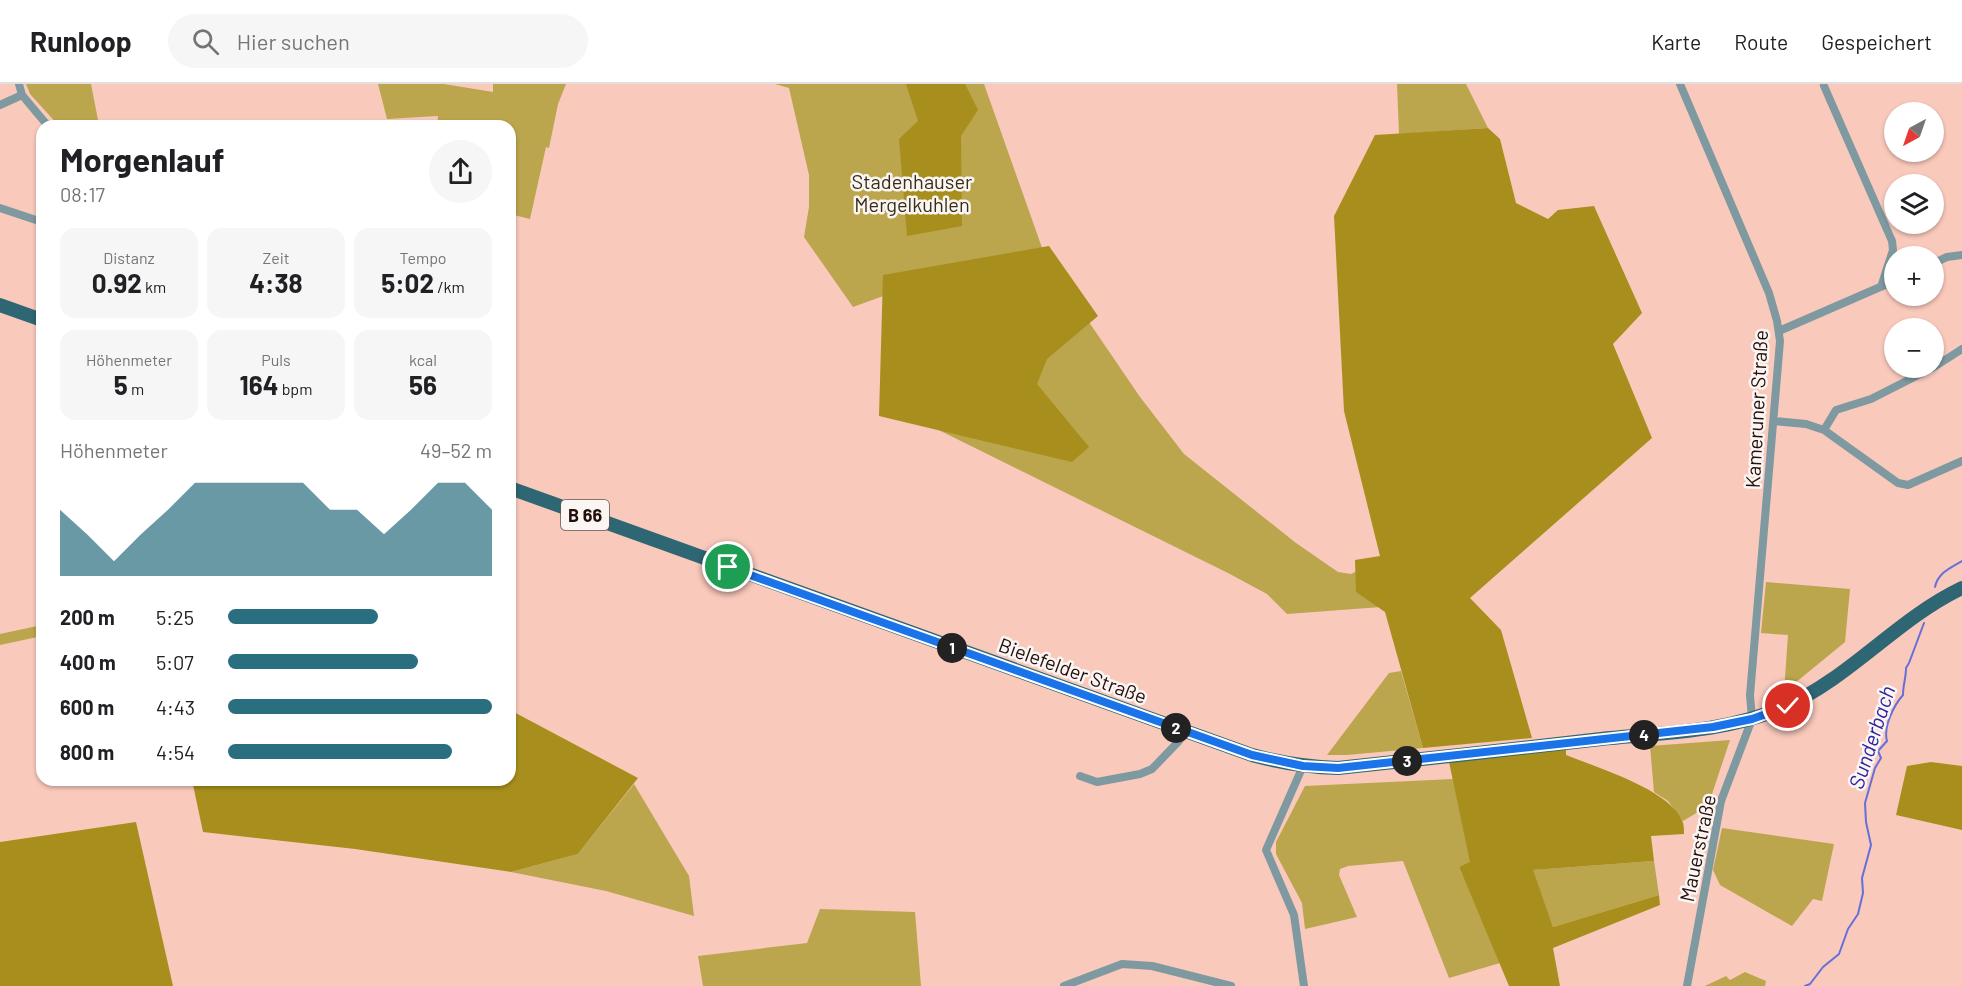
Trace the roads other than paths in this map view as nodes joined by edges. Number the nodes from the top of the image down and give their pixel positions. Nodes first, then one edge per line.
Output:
1 (19, 84) edge
2 (1680, 84) edge
3 (1824, 86) dead end
4 (22, 95) junction
5 (0, 105) edge
6 (43, 120) edge
7 (0, 208) edge
8 (36, 220) edge
9 (1962, 255) edge
10 (1944, 258) edge
11 (1884, 286) edge
12 (1881, 287) junction
13 (0, 305) edge
14 (36, 318) edge
15 (1779, 331) junction
16 (1962, 349) edge
17 (1944, 360) edge
18 (1912, 378) edge
19 (1774, 421) junction
20 (1824, 430) junction
21 (1962, 461) edge
22 (516, 490) edge
23 (1962, 588) edge
24 (1752, 719) junction
25 (1184, 731) junction
26 (1303, 766) junction
27 (1080, 776) dead end
28 (1064, 986) edge
29 (1231, 986) edge
30 (1304, 986) edge
31 (1687, 986) edge

1 - 4 street
2 - 15 street, Kameruner Straße
3 - 12 street
4 - 5 street
4 - 6 street
7 - 8 street
9 - 10 street
11 - 12 street
12 - 15 street
13 - 14 main road
15 - 19 street, Kameruner Straße
16 - 17 street
18 - 20 street
19 - 20 street
19 - 24 street, Kameruner Straße
20 - 21 street
22 - 25 main road, Bielefelder Straße / B 66
23 - 24 main road, Bielefelder Straße / B 66
24 - 26 main road, Bielefelder Straße / B 66
24 - 31 street, Mauerstraße
25 - 26 main road, Bielefelder Straße / B 66
25 - 27 street
26 - 30 street
28 - 29 street

